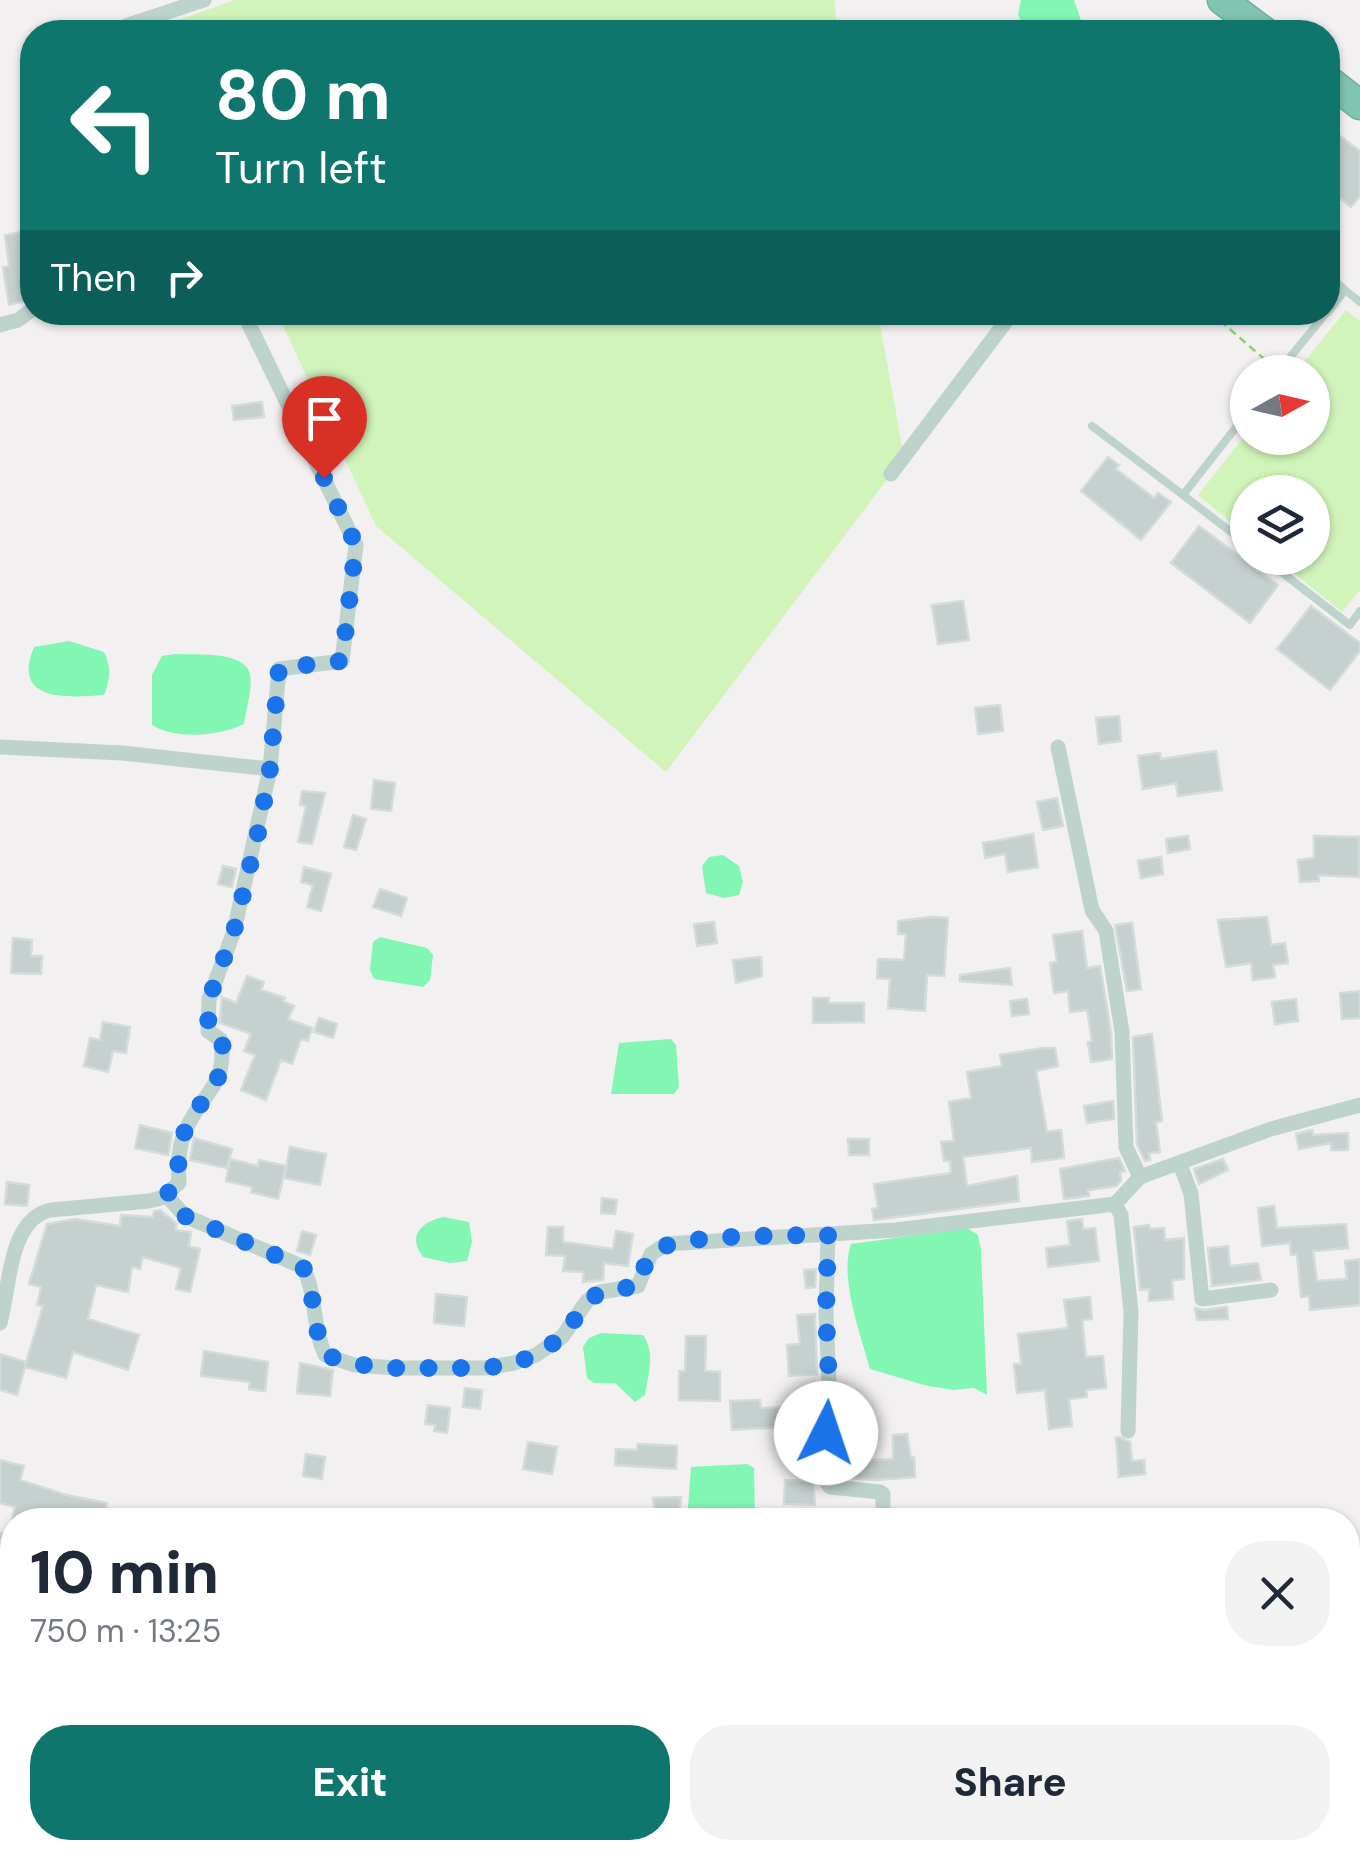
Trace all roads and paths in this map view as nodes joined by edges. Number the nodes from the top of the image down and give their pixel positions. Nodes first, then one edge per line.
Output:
1 (204, 0) edge
2 (1222, 0) edge
3 (143, 20) edge
4 (1247, 20) edge
5 (1340, 286) edge
6 (1345, 290) junction
7 (1340, 296) edge
8 (1360, 302) edge
9 (249, 325) edge
10 (1003, 325) edge
11 (1225, 325) edge
12 (1317, 325) edge
13 (1259, 355) edge
14 (1293, 355) edge
15 (1092, 426) dead end
16 (1230, 435) edge
17 (890, 474) dead end
18 (1183, 495) junction
19 (1230, 532) edge
20 (1285, 575) edge
21 (1360, 611) edge
22 (1350, 625) junction
23 (1360, 634) edge
24 (0, 746) edge
25 (1058, 748) dead end
26 (270, 769) junction
27 (1360, 1105) edge
28 (1180, 1164) junction
29 (1140, 1177) junction
30 (166, 1195) junction
31 (1115, 1204) junction
32 (828, 1235) junction
33 (1271, 1290) dead end
34 (0, 1323) edge
35 (1128, 1431) dead end
36 (883, 1508) edge

1 - 3 street
2 - 4 highway
5 - 6 lane
6 - 7 lane
6 - 8 lane
9 - 26 street
10 - 17 street
11 - 13 path
12 - 14 lane
15 - 18 lane
16 - 18 lane
18 - 19 lane
20 - 22 lane
21 - 22 lane
22 - 23 lane
24 - 26 street
25 - 29 street
26 - 30 street
27 - 28 street
28 - 29 street
28 - 33 street
29 - 31 street
30 - 32 street
30 - 34 street
31 - 32 street
31 - 35 street
32 - 36 street

